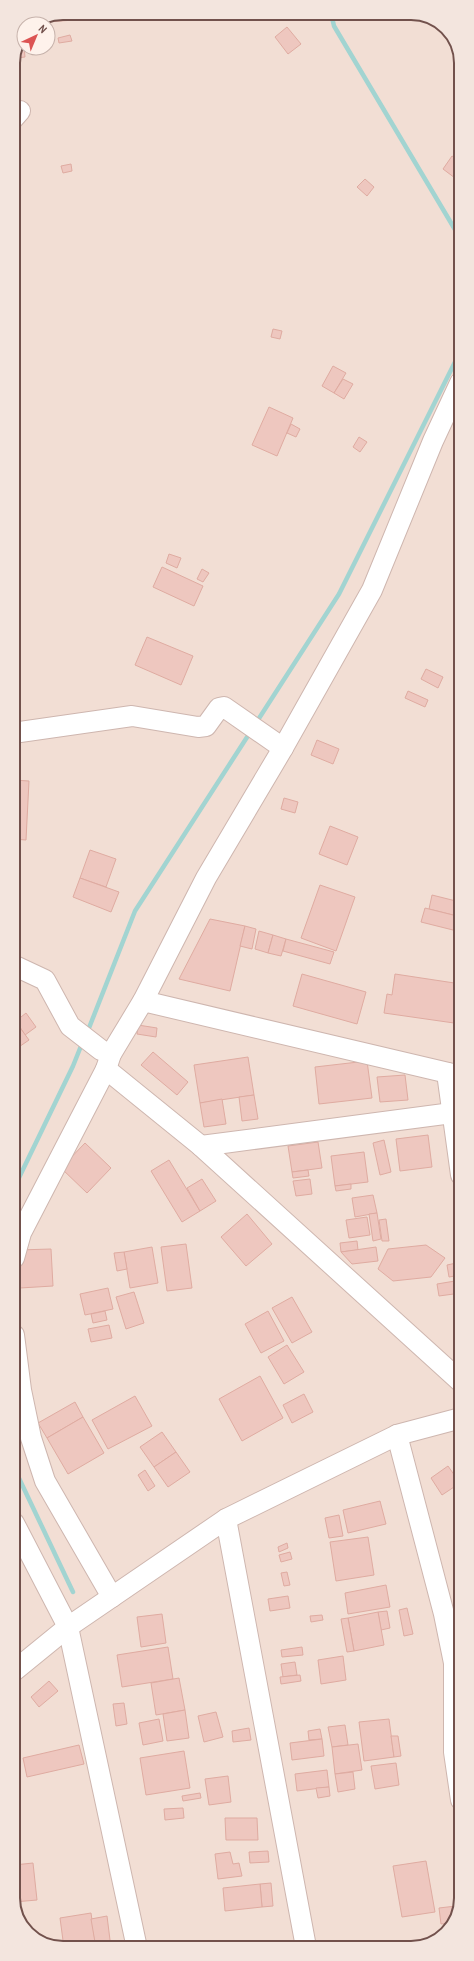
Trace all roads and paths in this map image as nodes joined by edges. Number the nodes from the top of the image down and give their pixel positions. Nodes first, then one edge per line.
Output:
1 (454, 395) edge
2 (20, 733) edge
3 (276, 743) junction
4 (20, 968) edge
5 (143, 1001) junction
6 (106, 1058) junction
7 (454, 1074) edge
8 (452, 1113) junction
9 (454, 1127) edge
10 (201, 1146) junction
11 (20, 1237) edge
12 (454, 1376) edge
13 (20, 1382) edge
14 (454, 1420) edge
15 (397, 1435) junction
16 (226, 1519) junction
17 (20, 1535) edge
18 (112, 1597) junction
19 (68, 1627) junction
20 (454, 1663) edge
21 (20, 1666) edge
22 (135, 1941) edge
23 (305, 1941) edge

1 - 3 street
2 - 3 street
3 - 5 street
4 - 6 street
5 - 6 street
5 - 7 street
6 - 10 street
6 - 11 street
7 - 8 street
8 - 9 street
8 - 10 street
10 - 12 street
13 - 18 street
14 - 15 street
15 - 16 street
15 - 20 street
16 - 18 street
16 - 23 street
17 - 19 street
18 - 19 street
19 - 21 street
19 - 22 street

